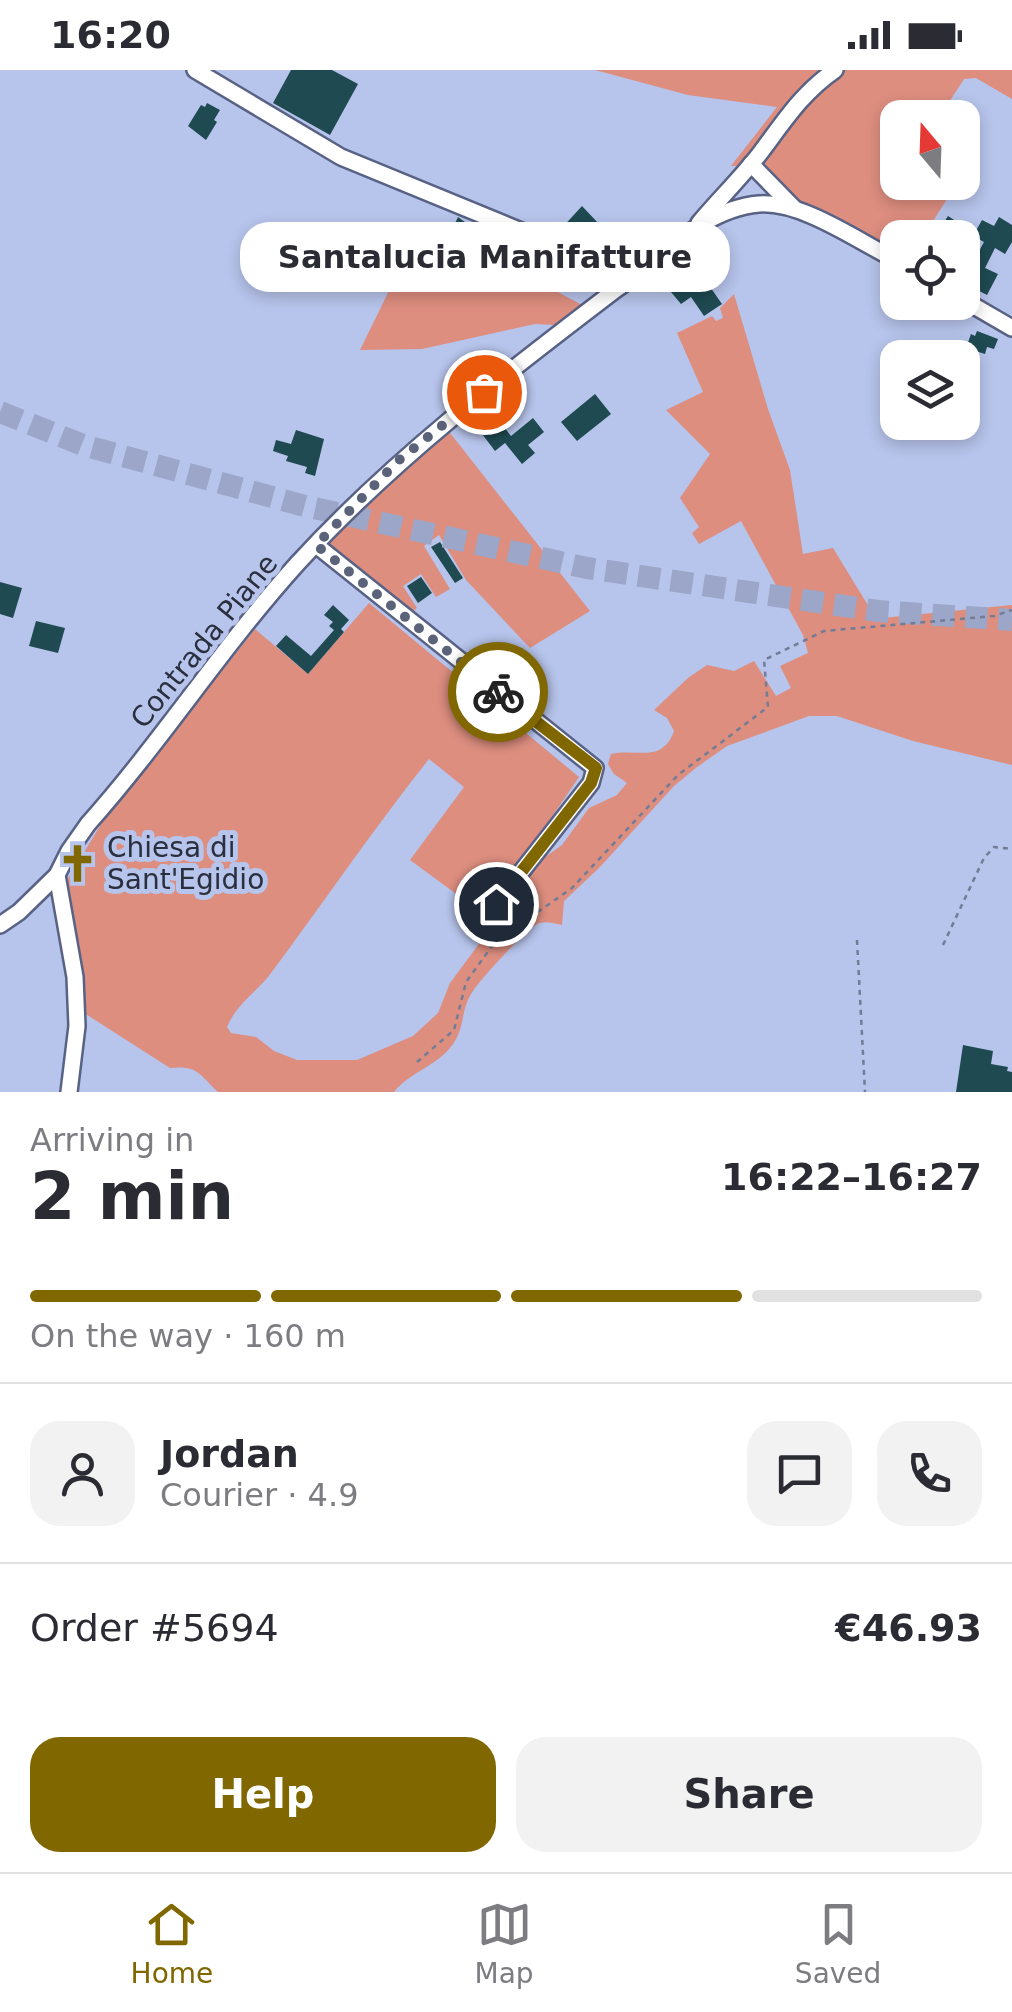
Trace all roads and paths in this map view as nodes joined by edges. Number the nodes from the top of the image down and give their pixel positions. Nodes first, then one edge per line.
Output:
1 (196, 70) edge
2 (835, 70) edge
3 (751, 164) junction
4 (795, 210) junction
5 (691, 232) junction
6 (880, 253) edge
7 (621, 286) junction
8 (980, 309) edge
9 (1012, 328) edge
10 (316, 545) junction
11 (1012, 610) edge
12 (1012, 850) edge
13 (58, 876) junction
14 (496, 904) dead end
15 (0, 926) edge
16 (857, 940) dead end
17 (943, 945) dead end
18 (417, 1062) dead end
19 (70, 1092) edge
20 (865, 1092) edge

1 - 7 street
2 - 3 street
3 - 4 street
3 - 5 street
4 - 5 street
4 - 6 street
5 - 7 street, Contrada Piane
7 - 10 street, Contrada Piane
8 - 9 street
10 - 13 street, Contrada Piane
10 - 14 street
11 - 18 path
12 - 17 path
13 - 15 street, Contrada Piane
13 - 19 street
16 - 20 path

